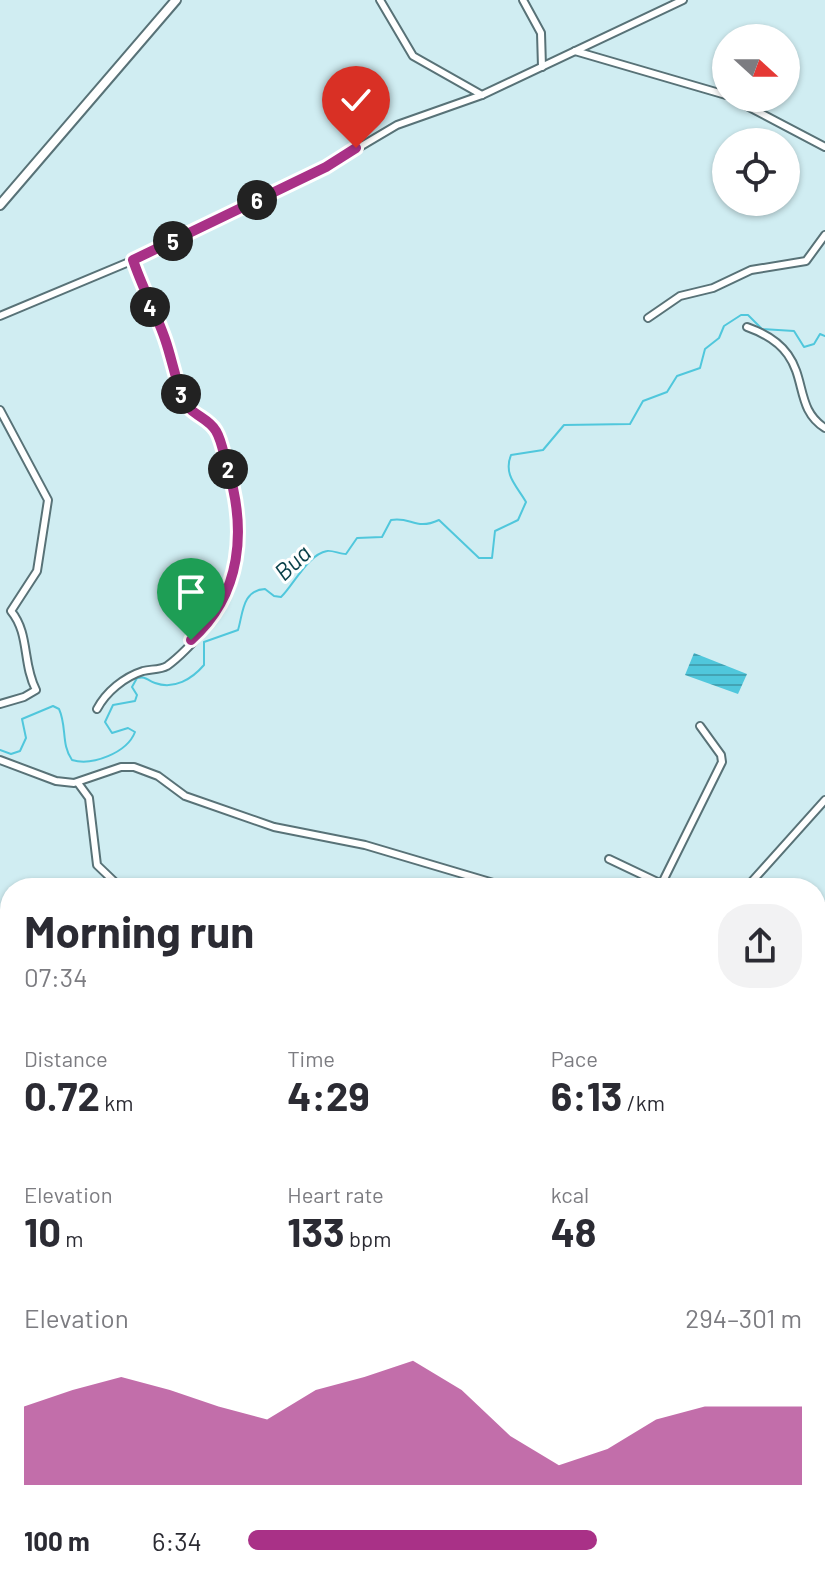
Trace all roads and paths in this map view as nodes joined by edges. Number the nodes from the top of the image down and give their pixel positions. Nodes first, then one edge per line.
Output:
1 (176, 0) edge
2 (380, 0) edge
3 (523, 0) edge
4 (683, 0) edge
5 (575, 51) junction
6 (542, 67) junction
7 (712, 89) edge
8 (482, 95) junction
9 (759, 112) edge
10 (825, 147) edge
11 (0, 205) edge
12 (825, 235) edge
13 (133, 260) junction
14 (0, 316) edge
15 (648, 318) dead end
16 (747, 327) dead end
17 (0, 410) edge
18 (825, 428) edge
19 (0, 704) edge
20 (97, 709) dead end
21 (700, 726) dead end
22 (0, 760) edge
23 (78, 783) junction
24 (825, 800) edge
25 (609, 859) dead end
26 (111, 878) edge
27 (476, 878) edge
28 (651, 878) edge
29 (664, 878) edge
30 (755, 878) edge
31 (0, 1193) edge
32 (0, 1225) edge

1 - 11 street
2 - 8 street
3 - 6 street
4 - 5 street
5 - 6 street
5 - 7 street
6 - 8 street
8 - 13 street
9 - 10 street
12 - 15 street
13 - 14 street
13 - 20 street
16 - 18 street
17 - 19 street
21 - 29 street
22 - 23 street
23 - 26 street
23 - 27 street
24 - 30 street
25 - 28 street
31 - 32 street

